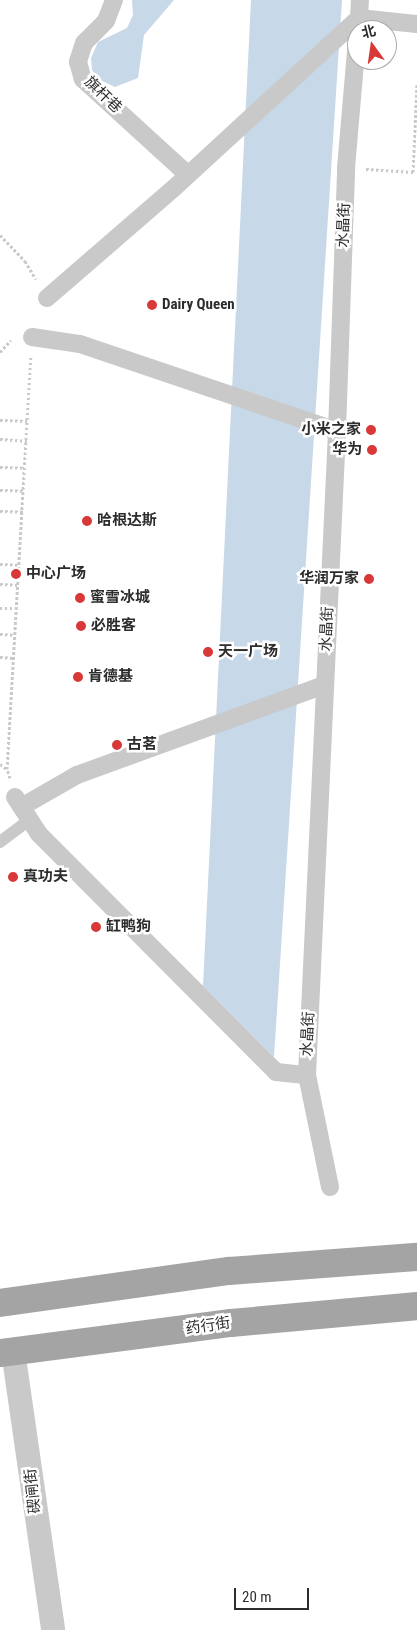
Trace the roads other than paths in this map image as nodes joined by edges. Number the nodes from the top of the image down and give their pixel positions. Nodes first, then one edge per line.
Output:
1 (114, 0) edge
2 (360, 0) edge
3 (358, 20) edge
4 (397, 24) edge
5 (417, 24) edge
6 (347, 34) edge
7 (354, 70) edge
8 (188, 175) junction
9 (47, 298) dead end
10 (32, 337) road end
11 (337, 432) junction
12 (324, 685) junction
13 (23, 808) junction
14 (0, 842) edge
15 (307, 1075) junction
16 (330, 1187) dead end
17 (417, 1257) edge
18 (0, 1303) edge
19 (417, 1306) edge
20 (7, 1352) edge
21 (53, 1630) edge

1 - 8 street, 旗杆巷
2 - 3 street
4 - 5 street
6 - 8 street
7 - 11 street, 水晶街
8 - 9 street
10 - 11 street
11 - 12 street, 水晶街
12 - 13 street
12 - 15 street, 水晶街
13 - 14 lane
13 - 15 street
15 - 16 street, 水晶街
17 - 18 main road
19 - 20 main road, 药行街
20 - 21 street, 碶闸街

